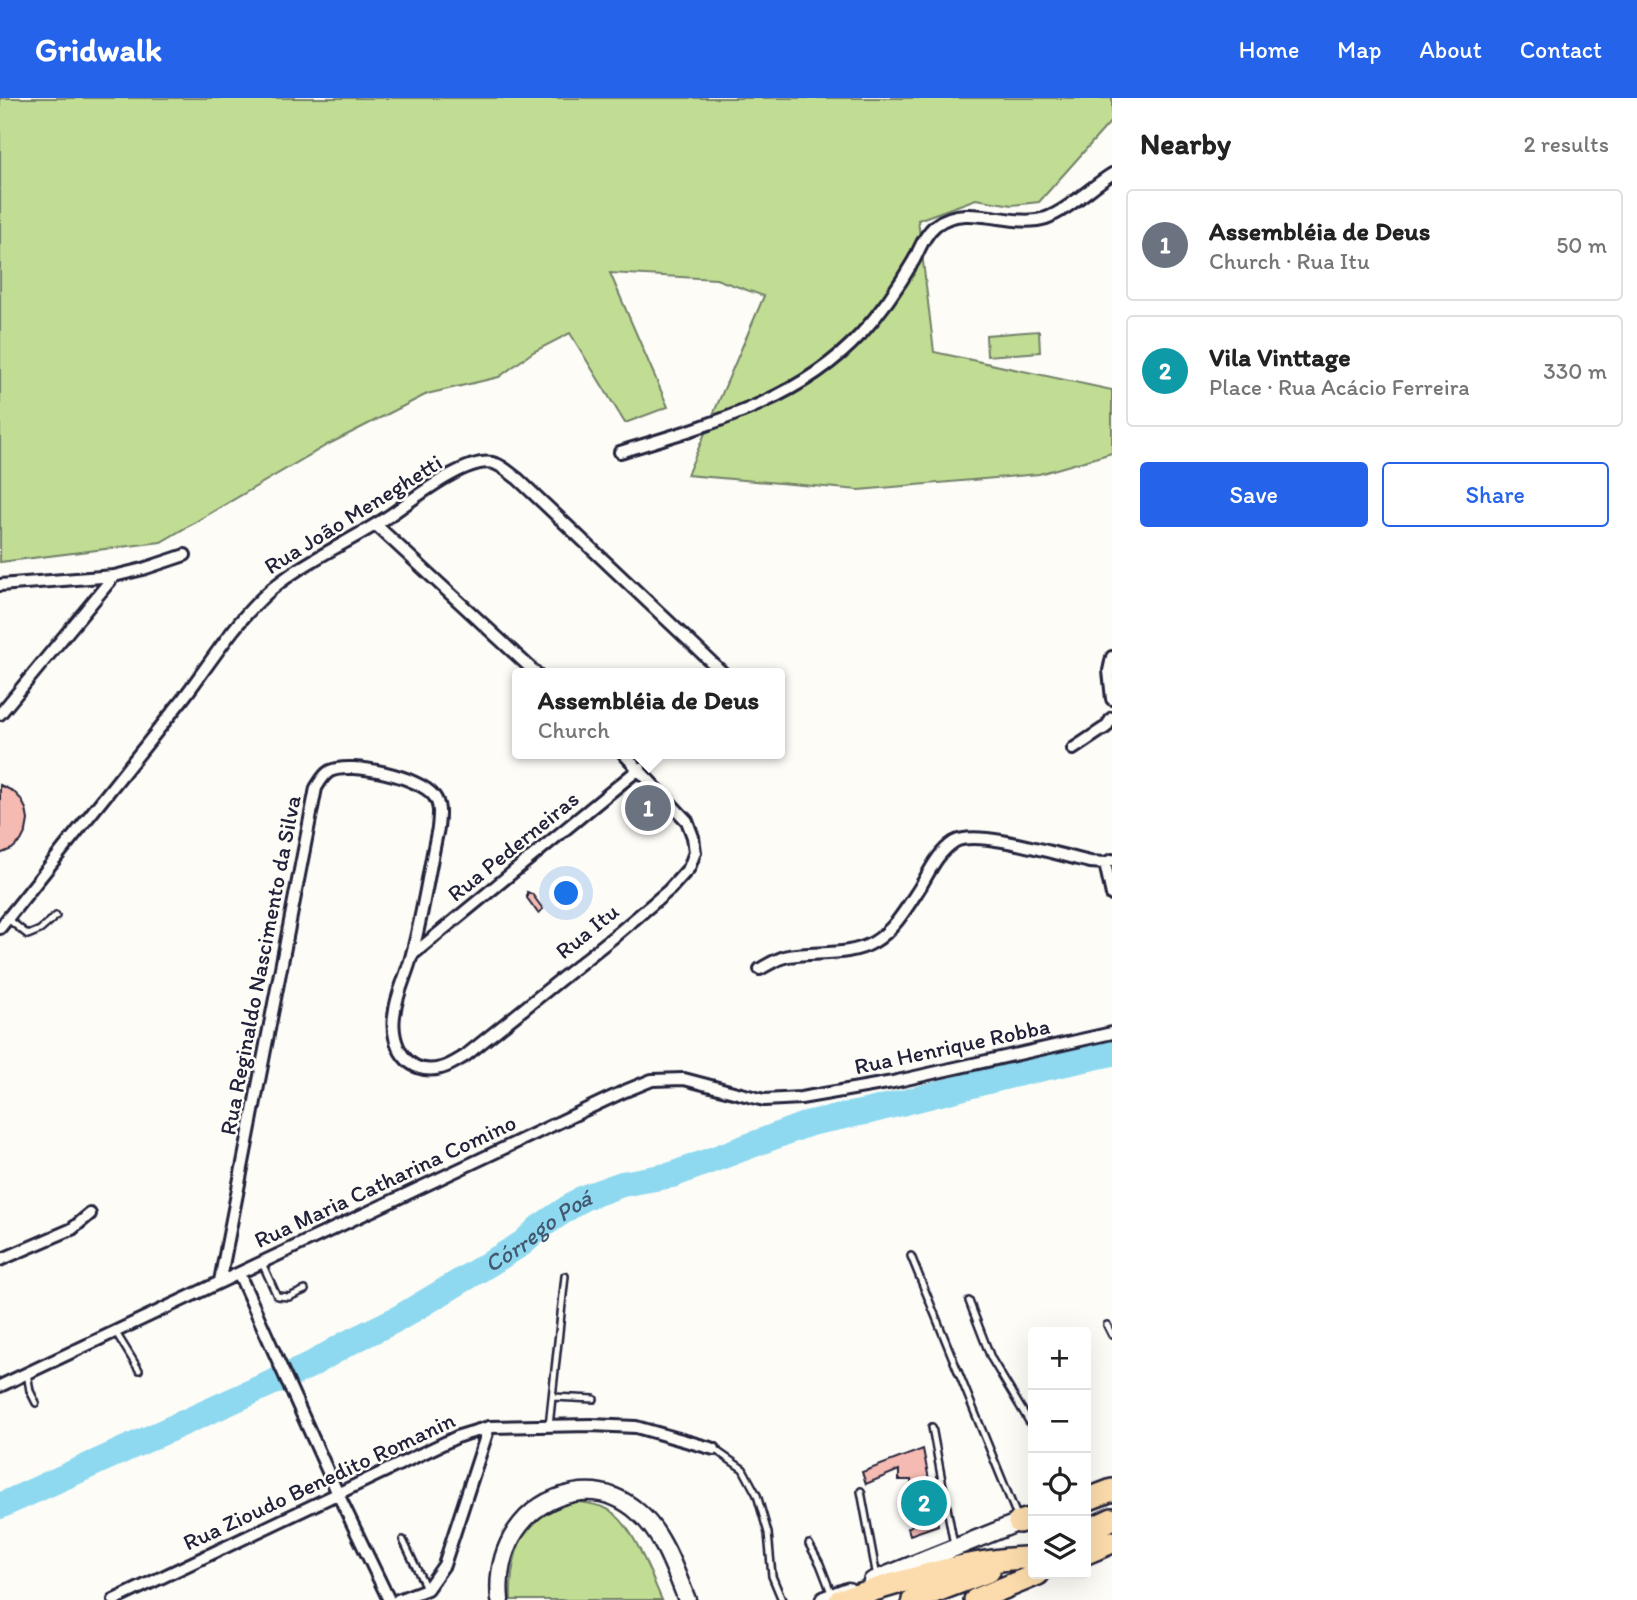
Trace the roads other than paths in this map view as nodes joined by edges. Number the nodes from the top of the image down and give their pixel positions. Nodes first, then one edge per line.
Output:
1 (1112, 174) edge
2 (620, 452) dead end
3 (376, 525) junction
4 (185, 555) dead end
5 (114, 576) junction
6 (6, 584) edge
7 (0, 594) edge
8 (1112, 657) edge
9 (531, 668) edge
10 (718, 668) edge
11 (1112, 699) edge
12 (0, 714) edge
13 (1112, 718) edge
14 (1073, 749) dead end
15 (630, 759) edge
16 (640, 768) junction
17 (1108, 862) edge
18 (1112, 895) edge
19 (56, 916) dead end
20 (4, 924) edge
21 (412, 956) junction
22 (760, 969) dead end
23 (1112, 1033) edge
24 (395, 1042) joint
25 (801, 1098) joint
26 (90, 1214) dead end
27 (911, 1256) dead end
28 (0, 1260) edge
29 (262, 1263) junction
30 (239, 1274) junction
31 (565, 1276) dead end
32 (220, 1281) junction
33 (304, 1290) dead end
34 (970, 1301) dead end
35 (1107, 1325) dead end
36 (115, 1331) junction
37 (1112, 1335) edge
38 (139, 1370) dead end
39 (27, 1373) junction
40 (0, 1386) edge
41 (553, 1397) junction
42 (594, 1399) dead end
43 (36, 1403) dead end
44 (1028, 1420) edge
45 (549, 1426) junction
46 (489, 1427) junction
47 (932, 1427) dead end
48 (714, 1449) joint
49 (1112, 1490) edge
50 (861, 1491) dead end
51 (338, 1494) junction
52 (1091, 1498) edge
53 (1112, 1519) edge
54 (1026, 1520) edge
55 (1091, 1529) edge
56 (403, 1540) dead end
57 (1112, 1542) edge
58 (809, 1544) dead end
59 (955, 1548) junction
60 (1091, 1551) edge
61 (1028, 1562) edge
62 (1028, 1563) edge
63 (1028, 1565) edge
64 (1045, 1579) edge
65 (877, 1580) junction
66 (427, 1589) junction
67 (832, 1599) edge
68 (114, 1600) edge
69 (389, 1600) edge
70 (398, 1600) edge
71 (500, 1600) edge
72 (688, 1600) edge
73 (782, 1600) edge
74 (913, 1600) edge
75 (975, 1600) edge
76 (1013, 1600) edge

1 - 2 street
3 - 9 street
3 - 10 street, Rua João Meneghetti
3 - 20 street, Rua João Meneghetti
4 - 5 street
5 - 6 street
5 - 12 street
6 - 7 street
8 - 11 street
13 - 14 street
15 - 16 street, Rua Itu
16 - 21 street, Rua Pederneiras
16 - 24 street, Rua Itu
17 - 18 street
17 - 22 street
19 - 20 lane
21 - 24 street, Rua Reginaldo Nascimento da Silva
21 - 32 street, Rua Reginaldo Nascimento da Silva
23 - 25 street, Rua Henrique Robba
25 - 29 street, Rua Maria Catharina Comino
26 - 28 street
27 - 54 lane
29 - 30 street, Rua Maria Catharina Comino
29 - 33 lane
30 - 32 street, Rua Maria Catharina Comino
30 - 51 street
31 - 41 lane
32 - 36 street, Rua Maria Catharina Comino
34 - 44 lane
35 - 37 lane
36 - 38 lane
36 - 39 street, Rua Maria Catharina Comino
39 - 40 street, Rua Maria Catharina Comino
39 - 43 lane
41 - 42 lane
41 - 45 lane
45 - 46 street, Rua Zioudo Benedito Romanin
45 - 48 street, Rua Zioudo Benedito Romanin
46 - 51 street, Rua Zioudo Benedito Romanin
46 - 66 street
47 - 59 lane
48 - 73 lane
49 - 52 highway
50 - 65 lane
51 - 68 street, Rua Zioudo Benedito Romanin
51 - 69 street
53 - 55 highway
54 - 59 main road
56 - 66 lane
57 - 60 highway
58 - 67 lane
59 - 65 main road
61 - 67 highway
62 - 74 highway
63 - 75 highway
64 - 76 highway
65 - 67 main road
66 - 70 street
71 - 72 main road

